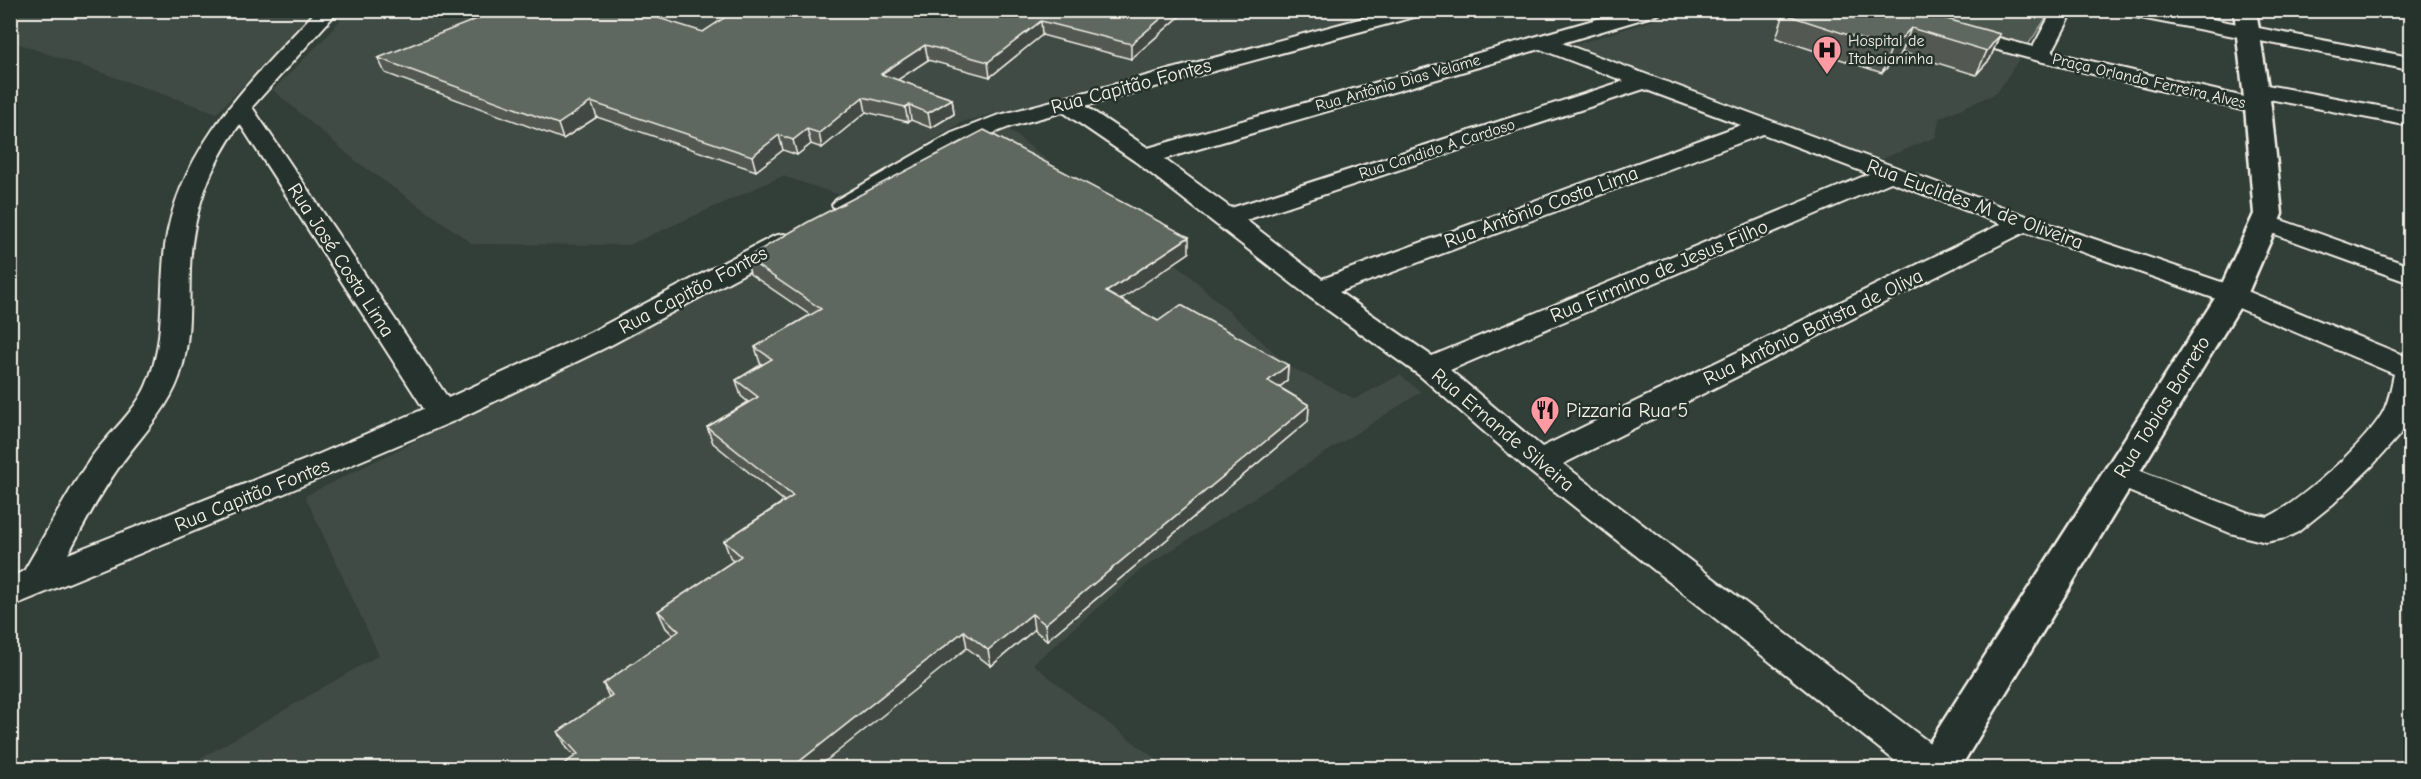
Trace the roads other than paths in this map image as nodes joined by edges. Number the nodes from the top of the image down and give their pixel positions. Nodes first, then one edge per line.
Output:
1 (328, 10) edge
2 (1418, 10) edge
3 (1653, 10) edge
4 (2064, 10) edge
5 (2130, 10) edge
6 (2241, 18) edge
7 (1939, 28) edge
8 (1540, 42) junction
9 (2039, 55) junction
10 (2410, 64) edge
11 (1646, 81) junction
12 (2257, 98) junction
13 (1065, 103) junction
14 (240, 106) junction
15 (2410, 119) edge
16 (1764, 125) junction
17 (1144, 157) junction
18 (1889, 174) junction
19 (1227, 218) junction
20 (2264, 222) junction
21 (2023, 223) junction
22 (2410, 275) edge
23 (1318, 290) junction
24 (2232, 295) junction
25 (1430, 368) junction
26 (2410, 369) edge
27 (443, 414) junction
28 (1539, 462) junction
29 (2120, 475) junction
30 (36, 581) junction
31 (10, 593) edge
32 (1935, 768) edge

1 - 14 street
2 - 13 street, Rua Capitão Fontes
3 - 8 street, Rua Antônio Dias Velame
4 - 9 street, Praça Orlando Ferreira Alves
5 - 6 street
6 - 10 street
6 - 12 main road, Rua Tobias Barreto
7 - 9 street, Praça Orlando Ferreira Alves
8 - 11 street, Rua Euclides M de Oliveira
8 - 17 street, Rua Antônio Dias Velame
9 - 12 street, Praça Orlando Ferreira Alves
11 - 16 street, Rua Euclides M de Oliveira
11 - 19 street, Rua Candido A Cardoso
12 - 15 street, Praça Orlando Ferreira Alves
12 - 20 main road, Rua Tobias Barreto
13 - 17 street, Rua Ernande Silveira
13 - 27 street, Rua Capitão Fontes
14 - 27 street, Rua José Costa Lima
14 - 30 street
16 - 18 street, Rua Euclides M de Oliveira
16 - 23 street, Rua Antônio Costa Lima
17 - 19 street, Rua Ernande Silveira
18 - 21 street, Rua Euclides M de Oliveira
18 - 25 street, Rua Firmino de Jesus Filho
19 - 23 street, Rua Ernande Silveira
20 - 22 street
20 - 24 main road, Rua Tobias Barreto
21 - 24 street, Rua Euclides M de Oliveira
21 - 28 street, Rua Antônio Batista de Oliva
23 - 25 street, Rua Ernande Silveira
24 - 26 street, Rua Euclides M de Oliveira
24 - 29 main road, Rua Tobias Barreto
25 - 28 street, Rua Ernande Silveira
26 - 29 street
27 - 30 street, Rua Capitão Fontes
28 - 32 street, Rua Ernande Silveira
29 - 32 main road, Rua Tobias Barreto
30 - 31 street, Rua Capitão Fontes

